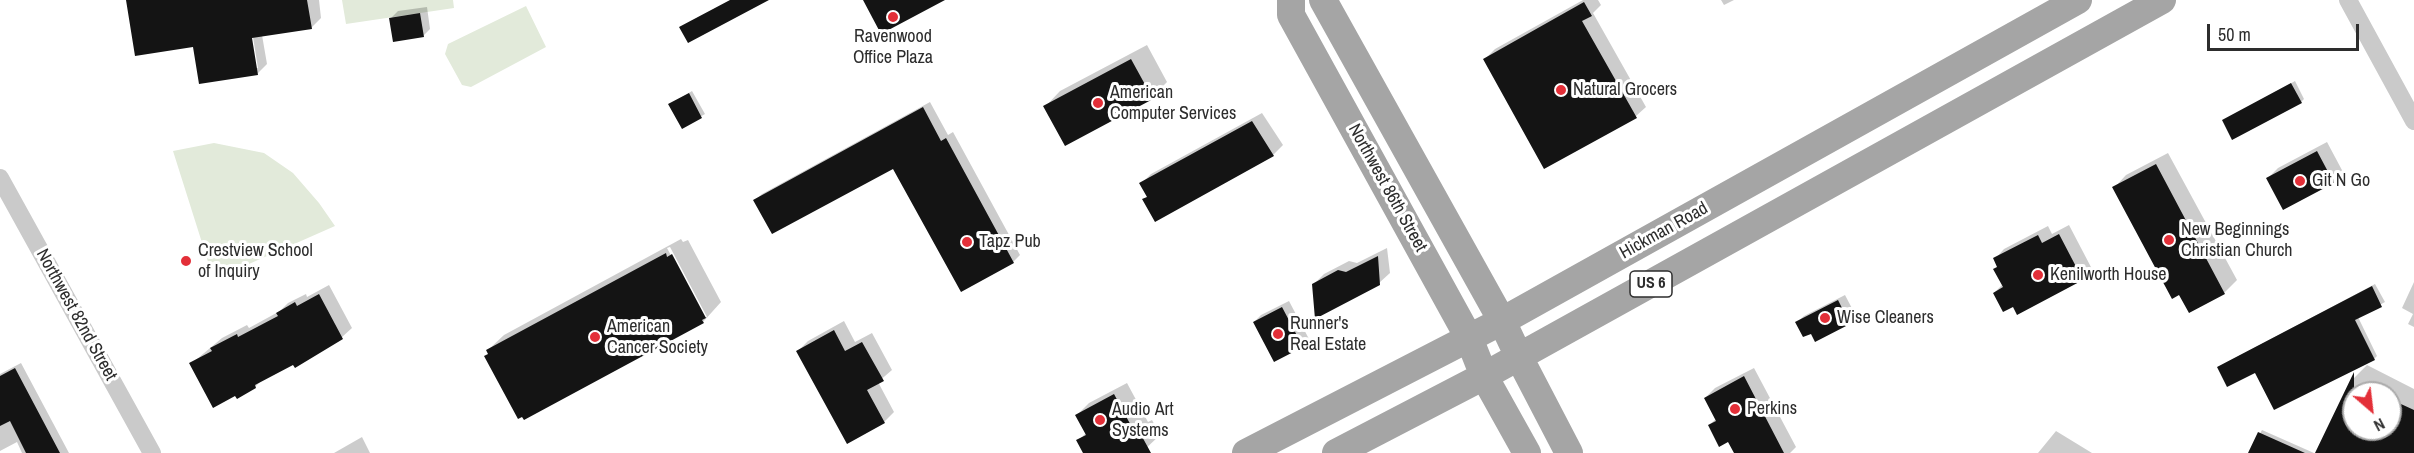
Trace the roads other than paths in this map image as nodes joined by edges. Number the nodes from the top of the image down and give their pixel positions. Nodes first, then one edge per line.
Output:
1 (1291, 0) edge
2 (1323, 0) edge
3 (2078, 0) edge
4 (2162, 0) edge
5 (2348, 0) edge
6 (2414, 121) edge
7 (0, 177) edge
8 (1502, 321) junction
9 (1469, 338) junction
10 (1519, 357) junction
11 (1484, 376) junction
12 (152, 453) edge
13 (1246, 453) edge
14 (1336, 453) edge
15 (1527, 453) edge
16 (1569, 453) edge

1 - 9 main road, Northwest 86th Street
2 - 8 main road, Northwest 86th Street
3 - 8 main road, Hickman Road / US 6
4 - 10 main road, US 6
5 - 6 street
7 - 12 street, Northwest 82nd Street
8 - 9 main road, Hickman Road / US 6
8 - 10 main road, Northwest 86th Street
9 - 11 main road, Northwest 86th Street
9 - 13 main road, Hickman Road / US 6
10 - 11 main road, US 6
10 - 16 main road, Northwest 86th Street
11 - 14 main road, US 6
11 - 15 main road, Northwest 86th Street

